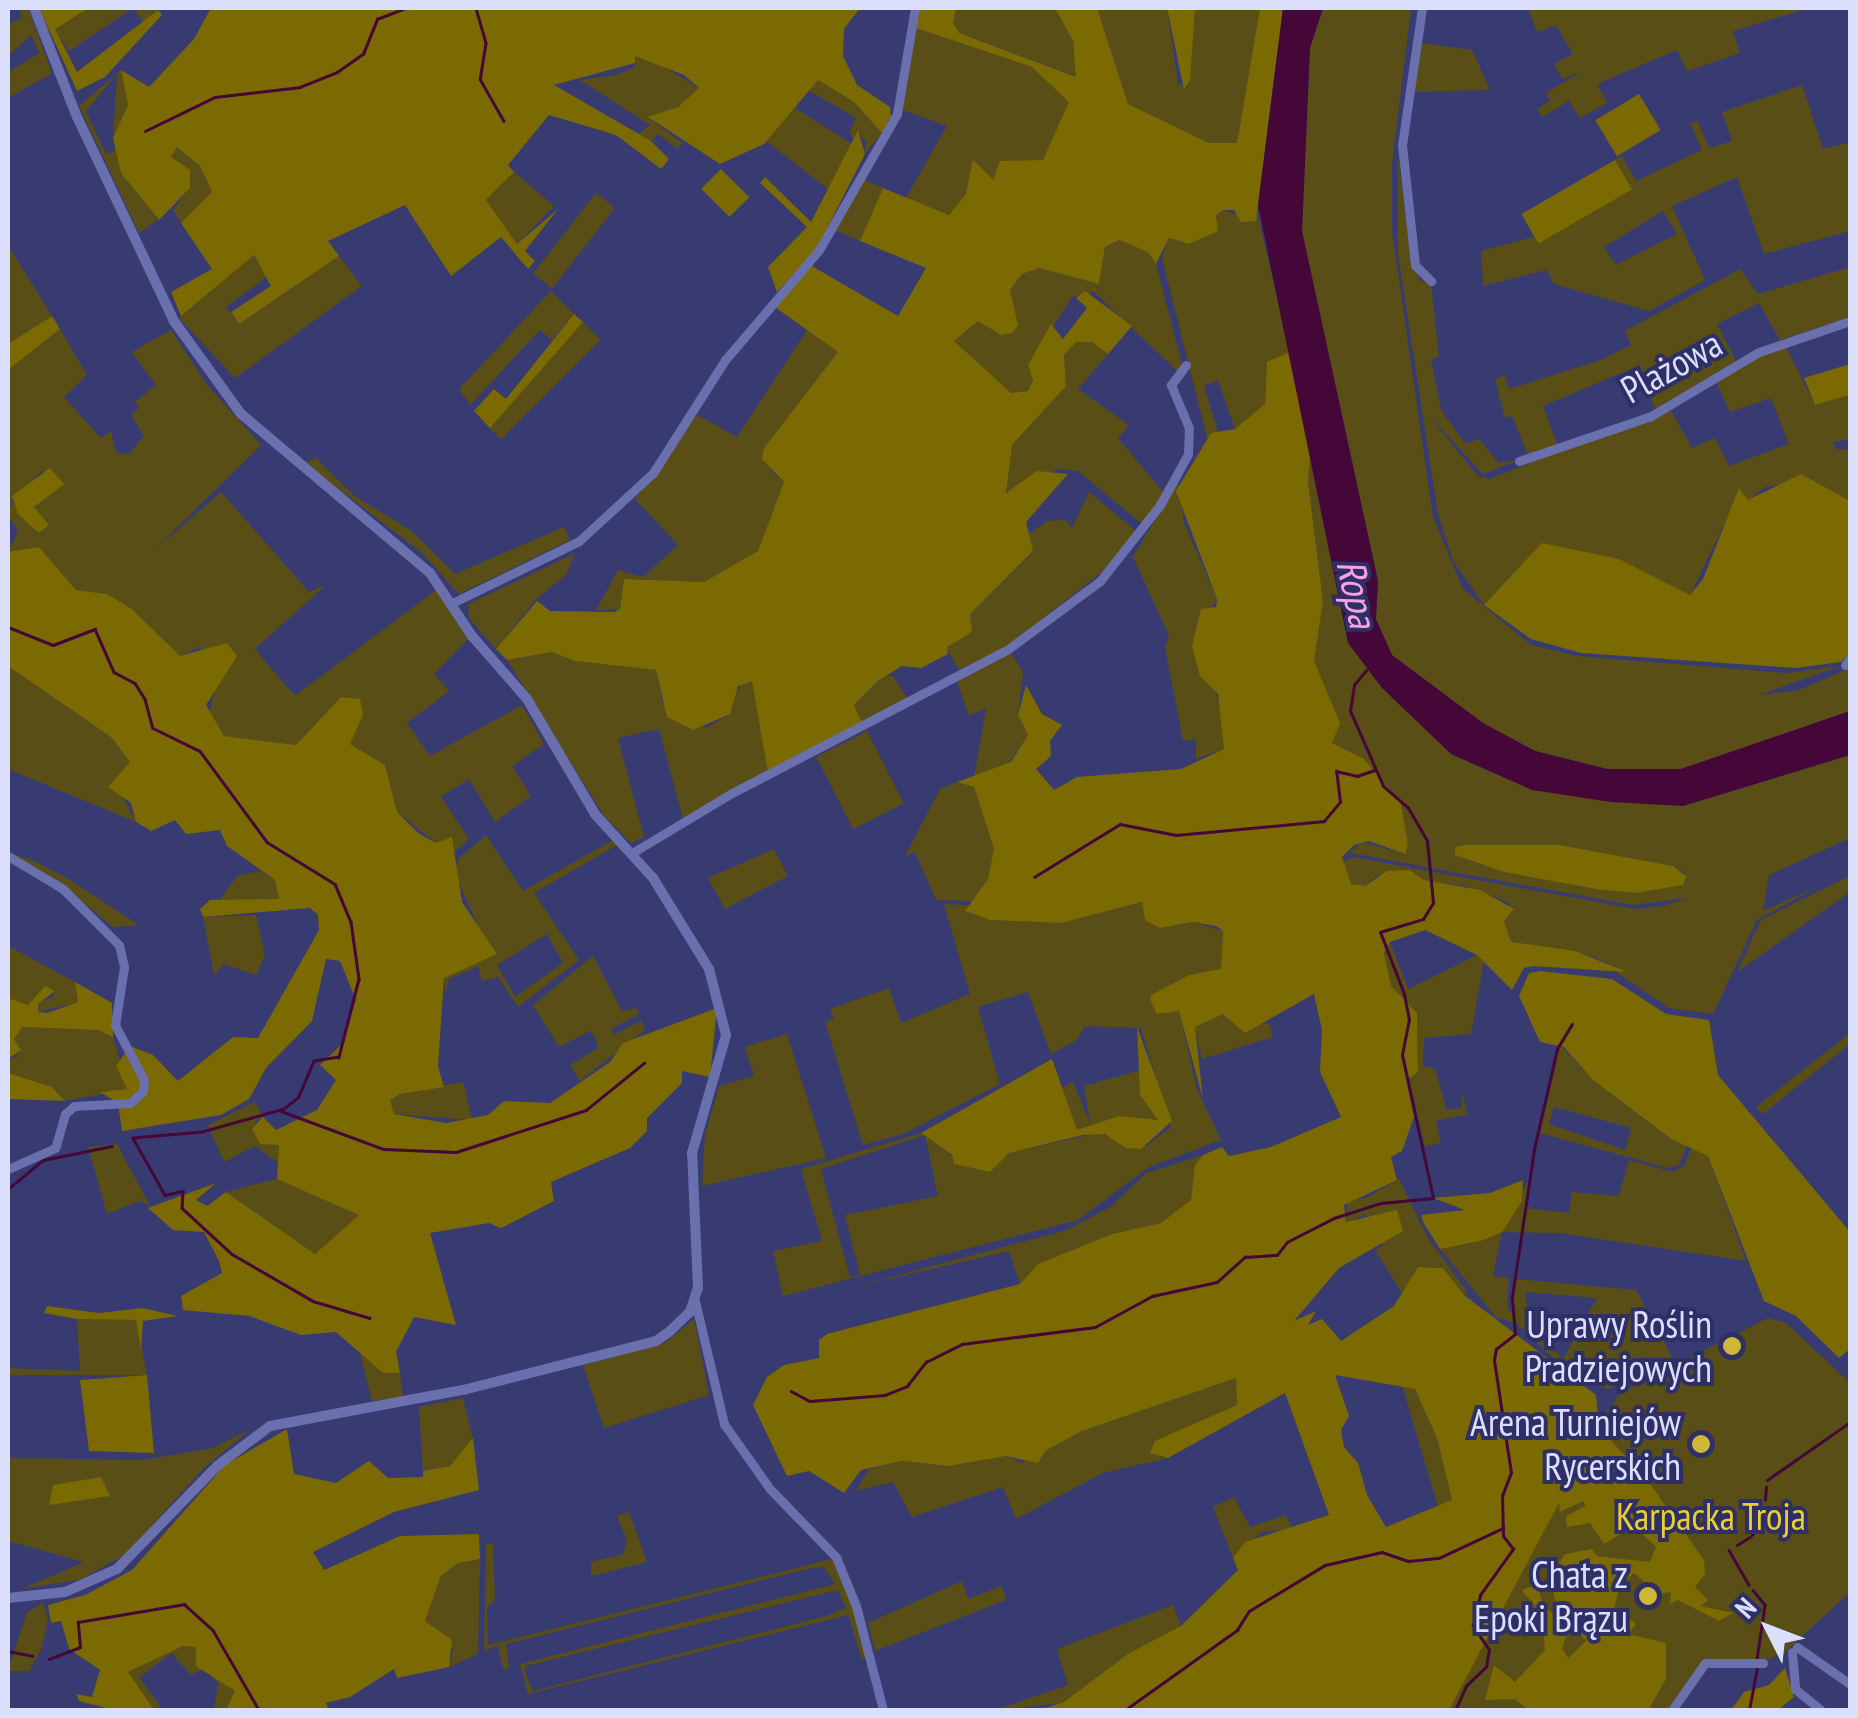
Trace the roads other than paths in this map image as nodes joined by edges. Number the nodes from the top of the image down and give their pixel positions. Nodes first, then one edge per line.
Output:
1 (34, 8) edge
2 (915, 8) edge
3 (1422, 8) edge
4 (1431, 281) dead end
5 (1850, 321) edge
6 (1186, 365) dead end
7 (1518, 461) dead end
8 (450, 604) junction
9 (632, 852) junction
10 (8, 856) edge
11 (8, 1169) edge
12 (694, 1301) junction
13 (8, 1598) edge
14 (1760, 1664) dead end
15 (1850, 1684) edge
16 (883, 1710) edge
17 (1672, 1710) edge
18 (1821, 1710) edge

1 - 8 street
2 - 8 street
3 - 4 street
5 - 7 street, Plażowa
6 - 9 street
8 - 9 street
9 - 12 street
10 - 11 street
12 - 13 street
12 - 16 street
14 - 17 street
15 - 18 street

